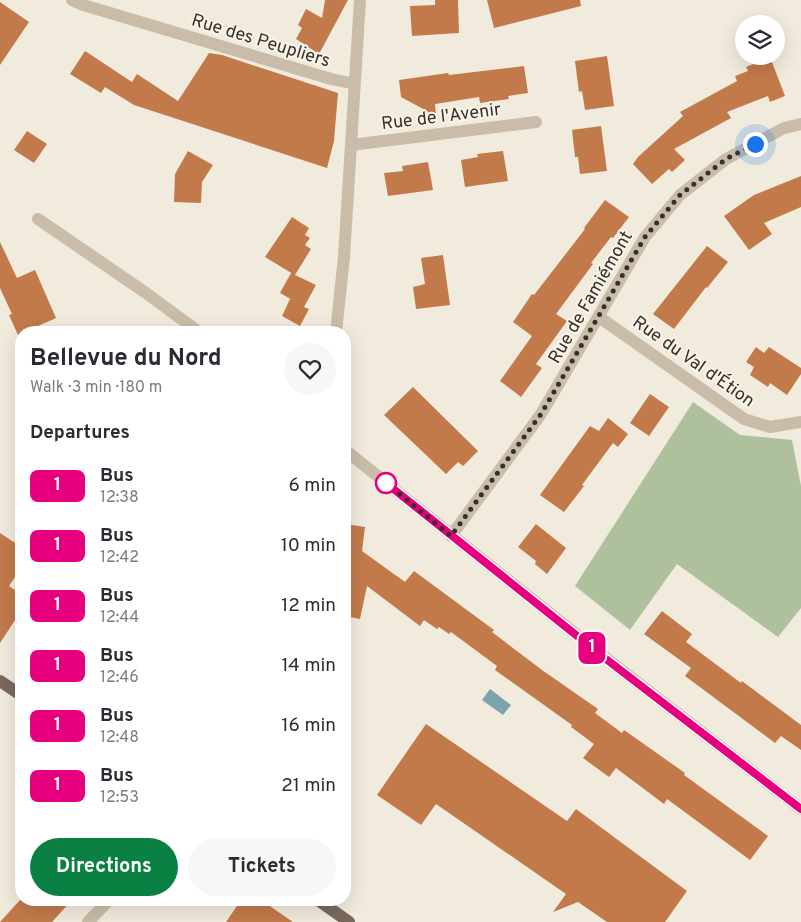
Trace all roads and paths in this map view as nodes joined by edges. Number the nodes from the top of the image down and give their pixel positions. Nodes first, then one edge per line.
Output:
1 (72, 0) edge
2 (360, 0) edge
3 (355, 84) junction
4 (536, 122) dead end
5 (801, 124) edge
6 (351, 145) junction
7 (38, 219) dead end
8 (600, 317) junction
9 (190, 326) edge
10 (337, 326) edge
11 (801, 422) edge
12 (351, 455) edge
13 (451, 536) junction
14 (0, 680) edge
15 (15, 691) edge
16 (801, 809) edge
17 (103, 906) edge
18 (326, 906) edge
19 (88, 922) edge
20 (349, 922) edge

1 - 3 street, Rue des Peupliers
2 - 3 street
3 - 6 street
4 - 6 street, Rue de l'Avenir
5 - 8 street, Rue de Famiémont
6 - 10 street
7 - 9 street
8 - 11 street, Rue du Val d'Étion
8 - 13 street, Rue de Famiémont
12 - 13 street
13 - 16 street
14 - 15 main road
17 - 19 street
18 - 20 main road

